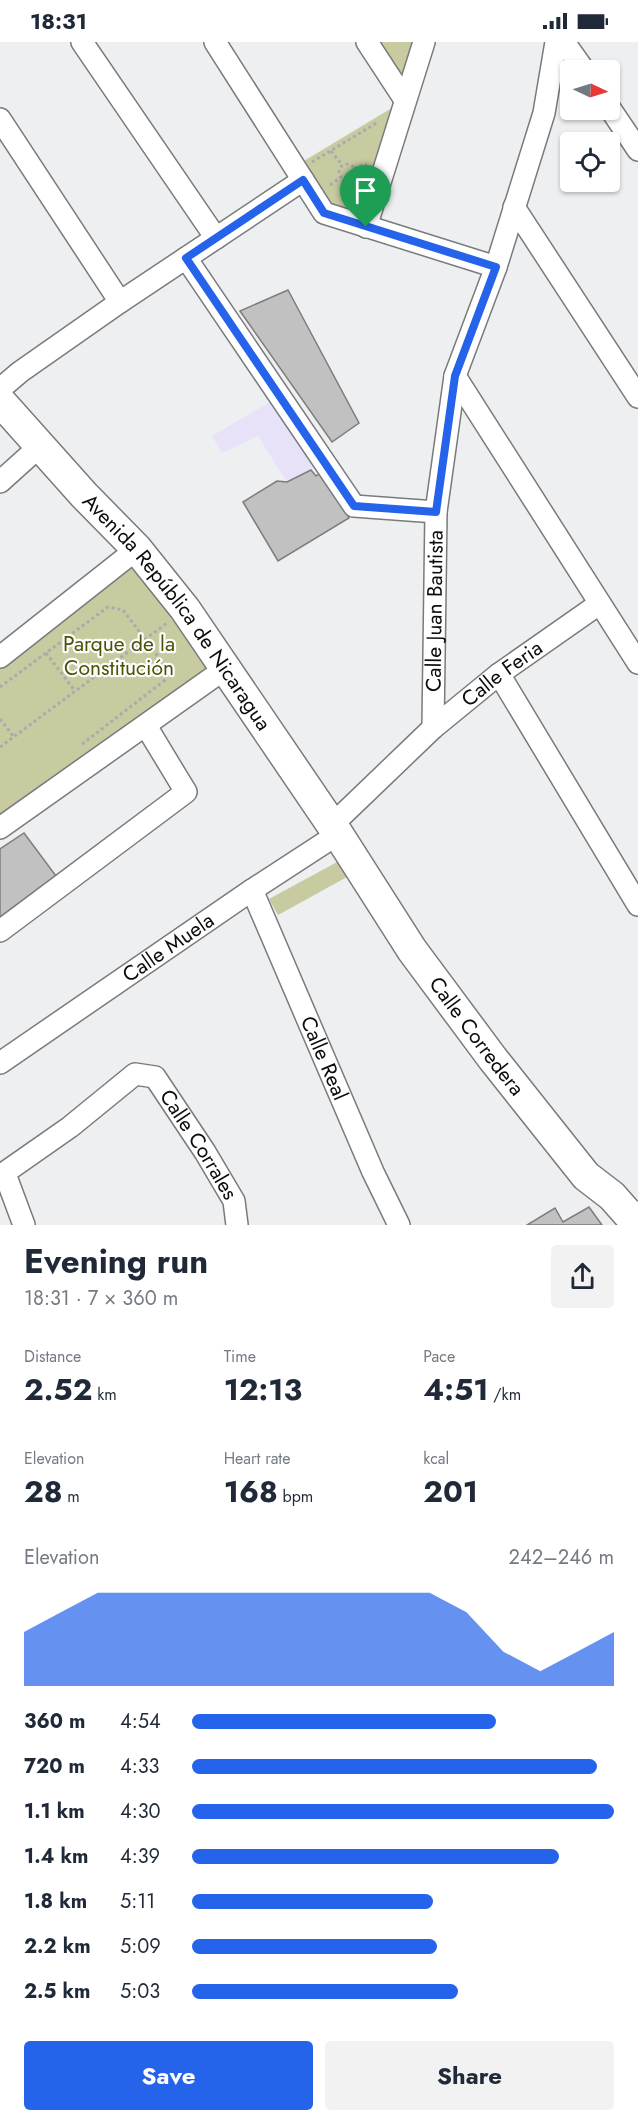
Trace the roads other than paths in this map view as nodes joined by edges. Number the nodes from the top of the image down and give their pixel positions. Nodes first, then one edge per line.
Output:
1 (82, 42) edge
2 (215, 42) edge
3 (367, 42) edge
4 (424, 42) edge
5 (556, 42) edge
6 (564, 42) edge
7 (577, 60) edge
8 (404, 103) junction
9 (0, 119) edge
10 (618, 120) edge
11 (638, 150) edge
12 (300, 176) junction
13 (514, 207) junction
14 (366, 227) junction
15 (216, 238) junction
16 (186, 258) junction
17 (496, 267) junction
18 (120, 302) junction
19 (455, 376) junction
20 (0, 388) edge
21 (638, 397) edge
22 (0, 401) edge
23 (40, 446) junction
24 (0, 482) edge
25 (436, 512) junction
26 (136, 549) junction
27 (599, 604) junction
28 (0, 657) edge
29 (638, 663) edge
30 (226, 668) junction
31 (499, 674) junction
32 (146, 726) junction
33 (432, 728) junction
34 (0, 828) edge
35 (335, 829) junction
36 (252, 890) junction
37 (638, 905) edge
38 (0, 931) edge
39 (0, 1063) edge
40 (2, 1175) edge
41 (634, 1214) edge
42 (24, 1225) edge
43 (237, 1225) edge
44 (399, 1225) edge

1 - 15 street
2 - 12 street
3 - 8 street
4 - 8 street
5 - 13 street, Calle Juan Bautista
6 - 7 street
8 - 14 street
9 - 18 street
10 - 11 street
12 - 14 street
12 - 15 street
13 - 17 street, Calle Juan Bautista
13 - 21 street
14 - 17 street
15 - 16 street
16 - 18 street
16 - 25 street
17 - 19 street, Calle Juan Bautista
18 - 20 street
19 - 25 street, Calle Juan Bautista
19 - 27 street
22 - 23 street, Avenida República de Nicaragua
23 - 24 street
23 - 26 street, Avenida República de Nicaragua
25 - 33 street, Calle Juan Bautista
26 - 28 street
26 - 30 street, Avenida República de Nicaragua
27 - 29 street
27 - 31 street, Calle Feria
30 - 32 street
30 - 35 street, Avenida República de Nicaragua
31 - 33 street, Calle Feria
31 - 37 street
32 - 34 street
32 - 38 street
33 - 35 street, Calle Feria
35 - 36 street, Calle Muela
35 - 41 street, Calle Corredera
36 - 39 street, Calle Muela
36 - 44 street, Calle Real
40 - 42 street
40 - 43 street, Calle Corrales

